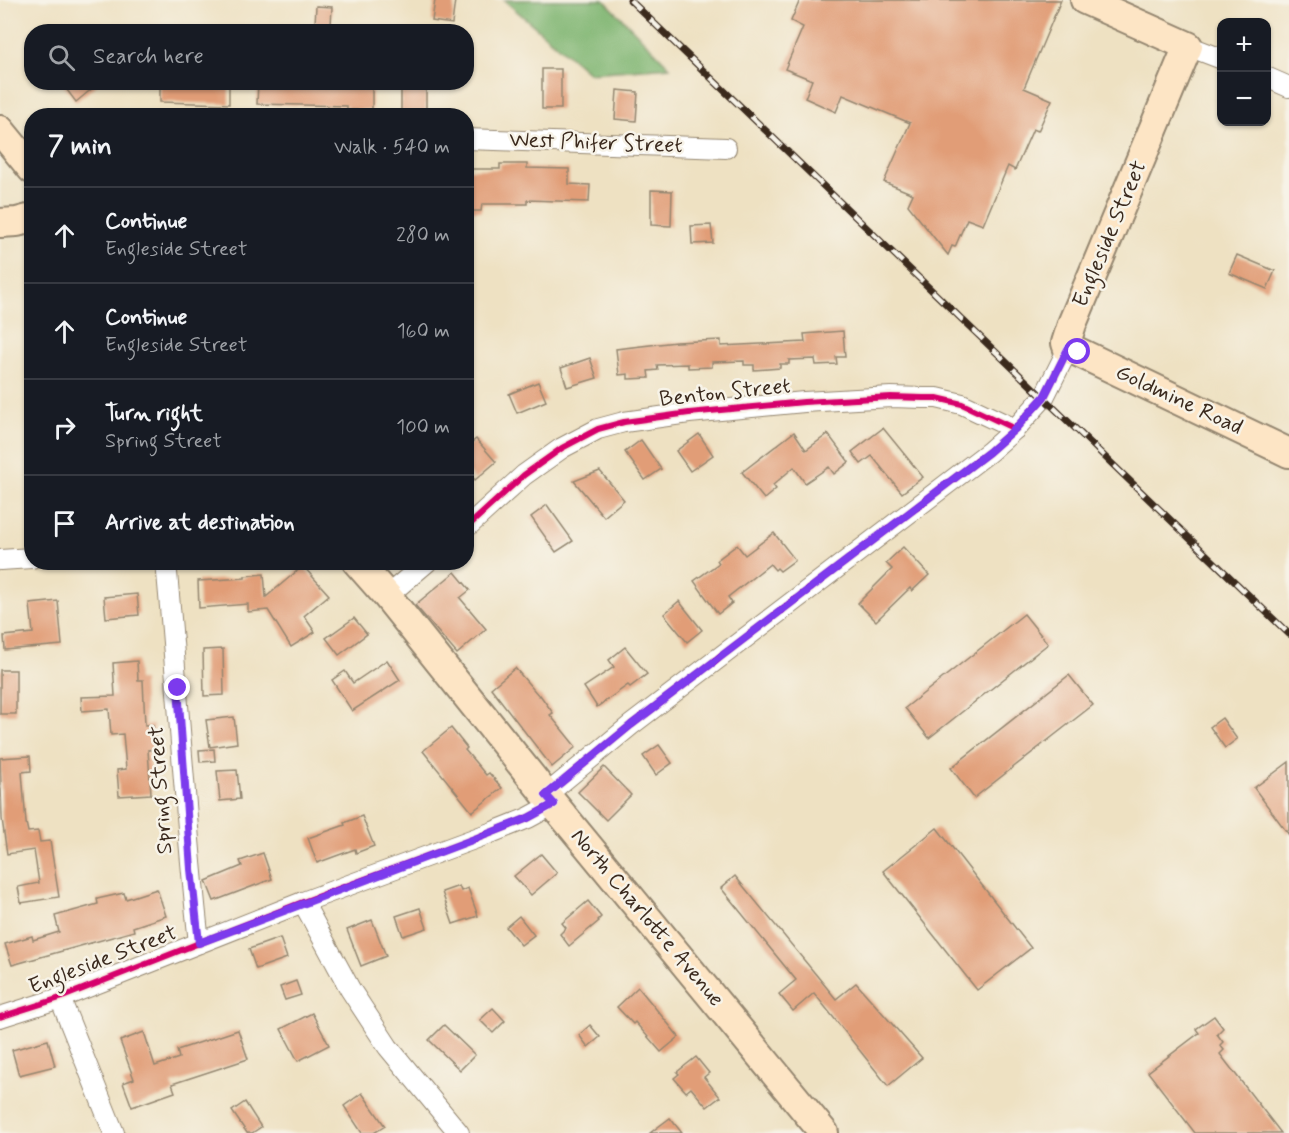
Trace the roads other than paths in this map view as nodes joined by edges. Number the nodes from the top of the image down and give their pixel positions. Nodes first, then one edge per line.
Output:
1 (1085, 0) edge
2 (1188, 46) junction
3 (1217, 57) edge
4 (1271, 79) edge
5 (1289, 87) edge
6 (0, 130) edge
7 (474, 139) edge
8 (726, 148) dead end
9 (24, 159) edge
10 (24, 220) edge
11 (0, 224) edge
12 (1068, 349) junction
13 (1015, 429) junction
14 (1289, 453) edge
15 (474, 521) edge
16 (24, 558) edge
17 (0, 560) edge
18 (167, 570) edge
19 (364, 570) edge
20 (418, 570) edge
21 (387, 596) junction
22 (550, 800) junction
23 (303, 902) junction
24 (199, 943) junction
25 (60, 998) junction
26 (0, 1017) edge
27 (114, 1133) edge
28 (459, 1133) edge
29 (824, 1133) edge

1 - 2 main road
2 - 3 street
2 - 12 main road, Engleside Street
4 - 5 street
6 - 9 main road
7 - 8 street, West Phifer Street
10 - 11 main road
12 - 13 street, Engleside Street
12 - 14 main road, Goldmine Road
13 - 15 street, Benton Street
13 - 22 street, Engleside Street
16 - 17 street
18 - 24 street, Spring Street
19 - 21 main road, North Charlotte Avenue
20 - 21 street
21 - 22 main road, North Charlotte Avenue
22 - 23 street, Engleside Street
22 - 29 main road, North Charlotte Avenue
23 - 24 street, Engleside Street
23 - 28 street
24 - 25 street, Engleside Street
25 - 26 street, Engleside Street
25 - 27 street

